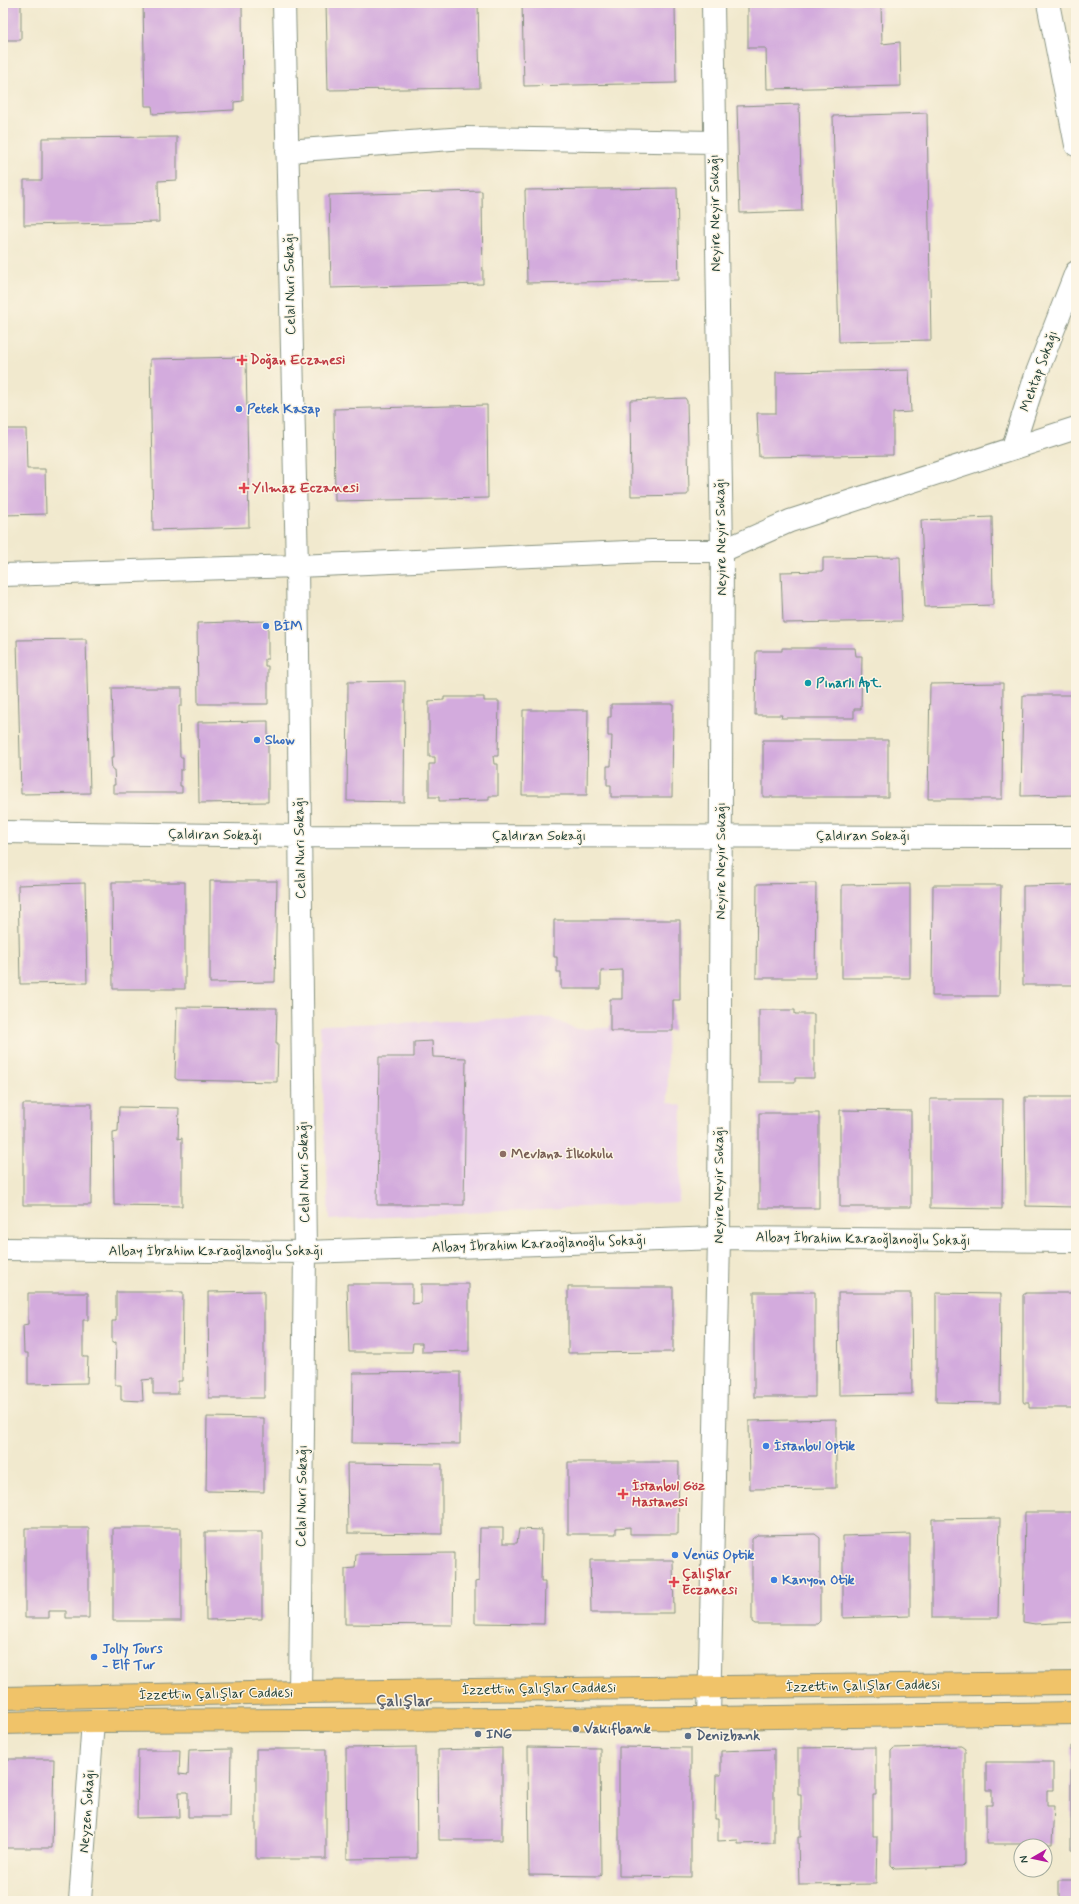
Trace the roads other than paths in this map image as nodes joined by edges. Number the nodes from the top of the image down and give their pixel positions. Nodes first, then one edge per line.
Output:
1 (284, 3) edge
2 (713, 3) edge
3 (1048, 3) edge
4 (714, 142) junction
5 (1076, 145) edge
6 (287, 151) junction
7 (1076, 272) edge
8 (1075, 429) edge
9 (1013, 447) junction
10 (722, 551) junction
11 (297, 566) junction
12 (3, 575) edge
13 (3, 832) edge
14 (300, 836) junction
15 (721, 836) junction
16 (1076, 837) edge
17 (719, 1238) junction
18 (1076, 1241) edge
19 (3, 1249) edge
20 (305, 1252) junction
21 (1076, 1683) edge
22 (710, 1687) junction
23 (300, 1692) junction
24 (3, 1698) edge
25 (1076, 1713) edge
26 (709, 1718) junction
27 (93, 1721) junction
28 (3, 1723) edge
29 (80, 1901) edge

1 - 6 street, Celal Nuri Sokağı
2 - 4 street, Neyire Neyir Sokağı
3 - 5 street
4 - 6 street
4 - 10 street, Neyire Neyir Sokağı
6 - 11 street, Celal Nuri Sokağı
7 - 9 street, Mehtap Sokağı
8 - 9 street
9 - 10 street
10 - 11 street
10 - 15 street, Neyire Neyir Sokağı
11 - 12 street
11 - 14 street, Celal Nuri Sokağı
13 - 14 street, Çaldıran Sokağı
14 - 15 street, Çaldıran Sokağı
14 - 20 street, Celal Nuri Sokağı
15 - 16 street, Çaldıran Sokağı
15 - 17 street, Neyire Neyir Sokağı
17 - 18 street, Albay İbrahim Karaoğlanoğlu Sokağı
17 - 20 street, Albay İbrahim Karaoğlanoğlu Sokağı
17 - 22 street, Neyire Neyir Sokağı
19 - 20 street, Albay İbrahim Karaoğlanoğlu Sokağı
20 - 23 street, Celal Nuri Sokağı
21 - 22 main road, İzzettin Çalışlar Caddesi
22 - 23 main road, İzzettin Çalışlar Caddesi
22 - 26 street, Neyire Neyir Sokağı
23 - 24 main road, İzzettin Çalışlar Caddesi
25 - 26 main road, İzzettin Çalışlar Caddesi
26 - 27 main road, İzzettin Çalışlar Caddesi
27 - 28 main road, İzzettin Çalışlar Caddesi
27 - 29 street, Neyzen Sokağı

